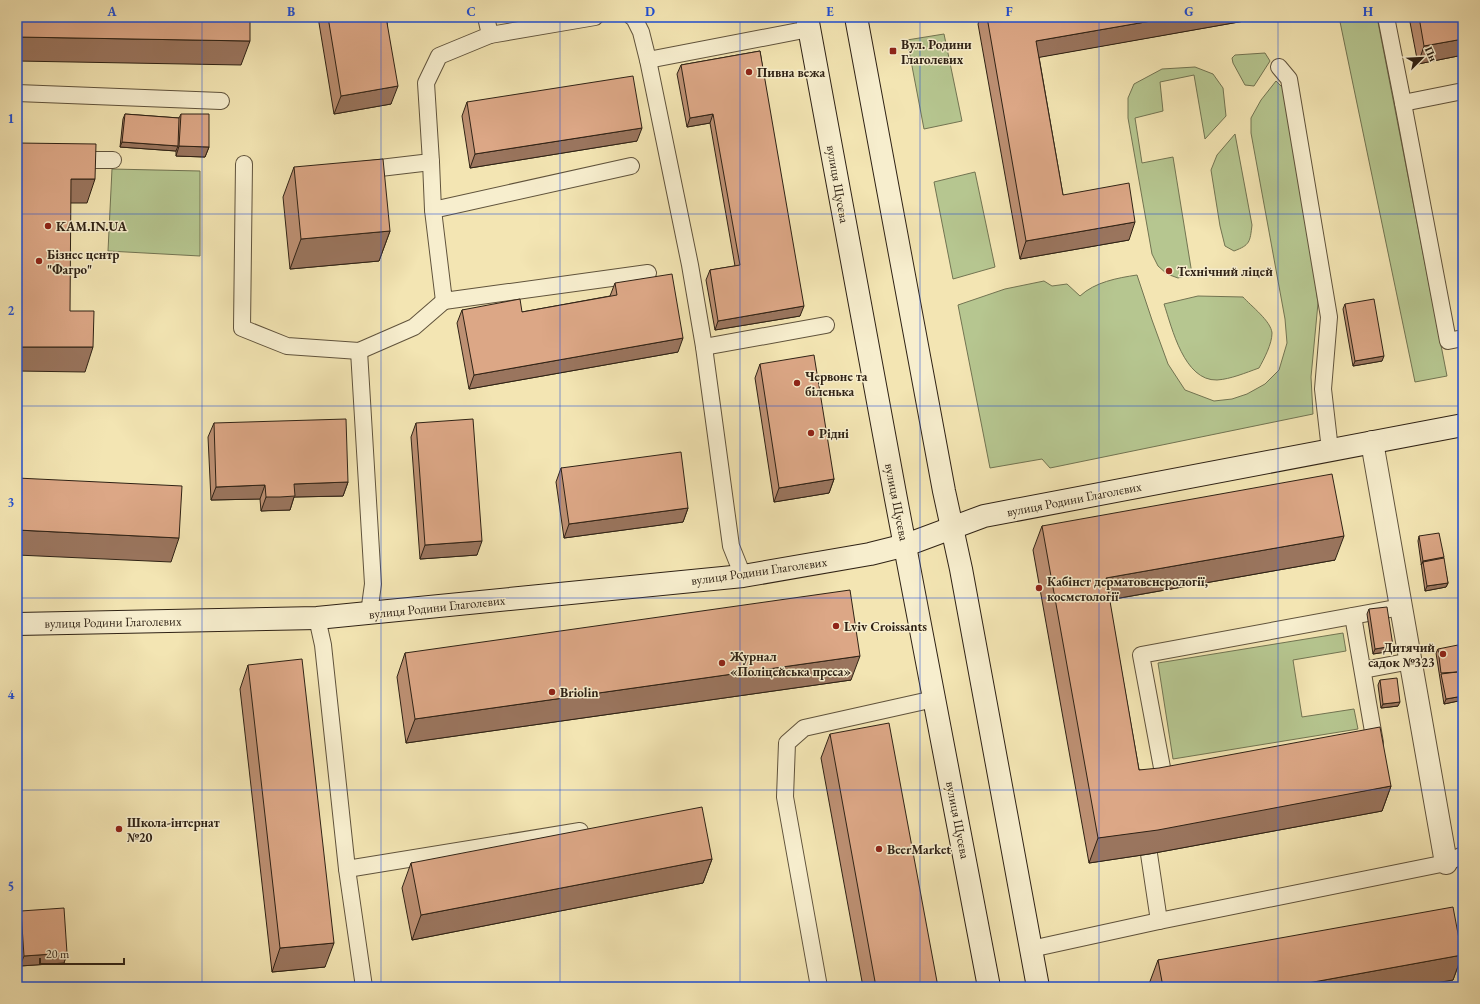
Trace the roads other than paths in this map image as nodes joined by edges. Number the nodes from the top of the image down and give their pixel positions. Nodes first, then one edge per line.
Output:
1 (486, 17) edge
2 (594, 17) edge
3 (632, 17) edge
4 (856, 17) edge
5 (1386, 17) edge
6 (808, 23) edge
7 (490, 35) junction
8 (648, 60) junction
9 (1279, 67) dead end
10 (1463, 92) edge
11 (17, 93) edge
12 (221, 100) dead end
13 (1404, 103) junction
14 (56, 160) edge
15 (114, 160) dead end
16 (431, 162) junction
17 (244, 164) dead end
18 (631, 166) dead end
19 (346, 172) edge
20 (433, 210) junction
21 (648, 273) dead end
22 (444, 300) junction
23 (826, 325) dead end
24 (1463, 338) edge
25 (704, 347) junction
26 (359, 351) junction
27 (1463, 425) edge
28 (1372, 442) junction
29 (1330, 450) junction
30 (952, 528) junction
31 (906, 545) junction
32 (743, 576) junction
33 (1401, 607) junction
34 (369, 613) junction
35 (1354, 616) junction
36 (317, 618) junction
37 (17, 624) edge
38 (1411, 661) junction
39 (1363, 670) junction
40 (934, 699) junction
41 (1352, 747) edge
42 (1150, 792) edge
43 (598, 828) edge
44 (1149, 854) edge
45 (1455, 859) edge
46 (347, 869) junction
47 (1159, 921) junction
48 (1031, 949) junction
49 (364, 987) edge
50 (819, 987) edge
51 (989, 987) edge
52 (1038, 987) edge

1 - 7 lane
2 - 7 lane
3 - 8 lane
4 - 30 main road
5 - 13 lane
6 - 8 lane
6 - 31 main road, вулиця Щусєва
7 - 16 lane
8 - 25 lane
9 - 29 lane
10 - 13 lane
11 - 12 lane
13 - 24 lane
14 - 15 lane
16 - 19 lane
16 - 20 lane
17 - 26 lane
18 - 20 lane
20 - 22 lane
21 - 22 lane
22 - 26 lane
23 - 25 lane
25 - 32 lane
26 - 34 lane
27 - 28 main road, вулиця Родини Глаголєвих
28 - 29 main road, вулиця Родини Глаголєвих
28 - 33 main road
29 - 30 main road, вулиця Родини Глаголєвих
30 - 31 main road, вулиця Родини Глаголєвих
30 - 48 main road
31 - 32 main road, вулиця Родини Глаголєвих
31 - 40 main road, вулиця Щусєва
32 - 34 main road, вулиця Родини Глаголєвих
33 - 35 lane
33 - 38 main road
34 - 36 main road, вулиця Родини Глаголєвих
35 - 39 lane
35 - 42 lane
36 - 37 main road, вулиця Родини Глаголєвих
36 - 46 lane
38 - 39 lane
38 - 45 main road
39 - 41 lane
40 - 50 lane
40 - 51 main road, вулиця Щусєва
43 - 46 lane
44 - 47 lane
45 - 47 lane
46 - 49 lane
47 - 48 lane
48 - 52 main road

